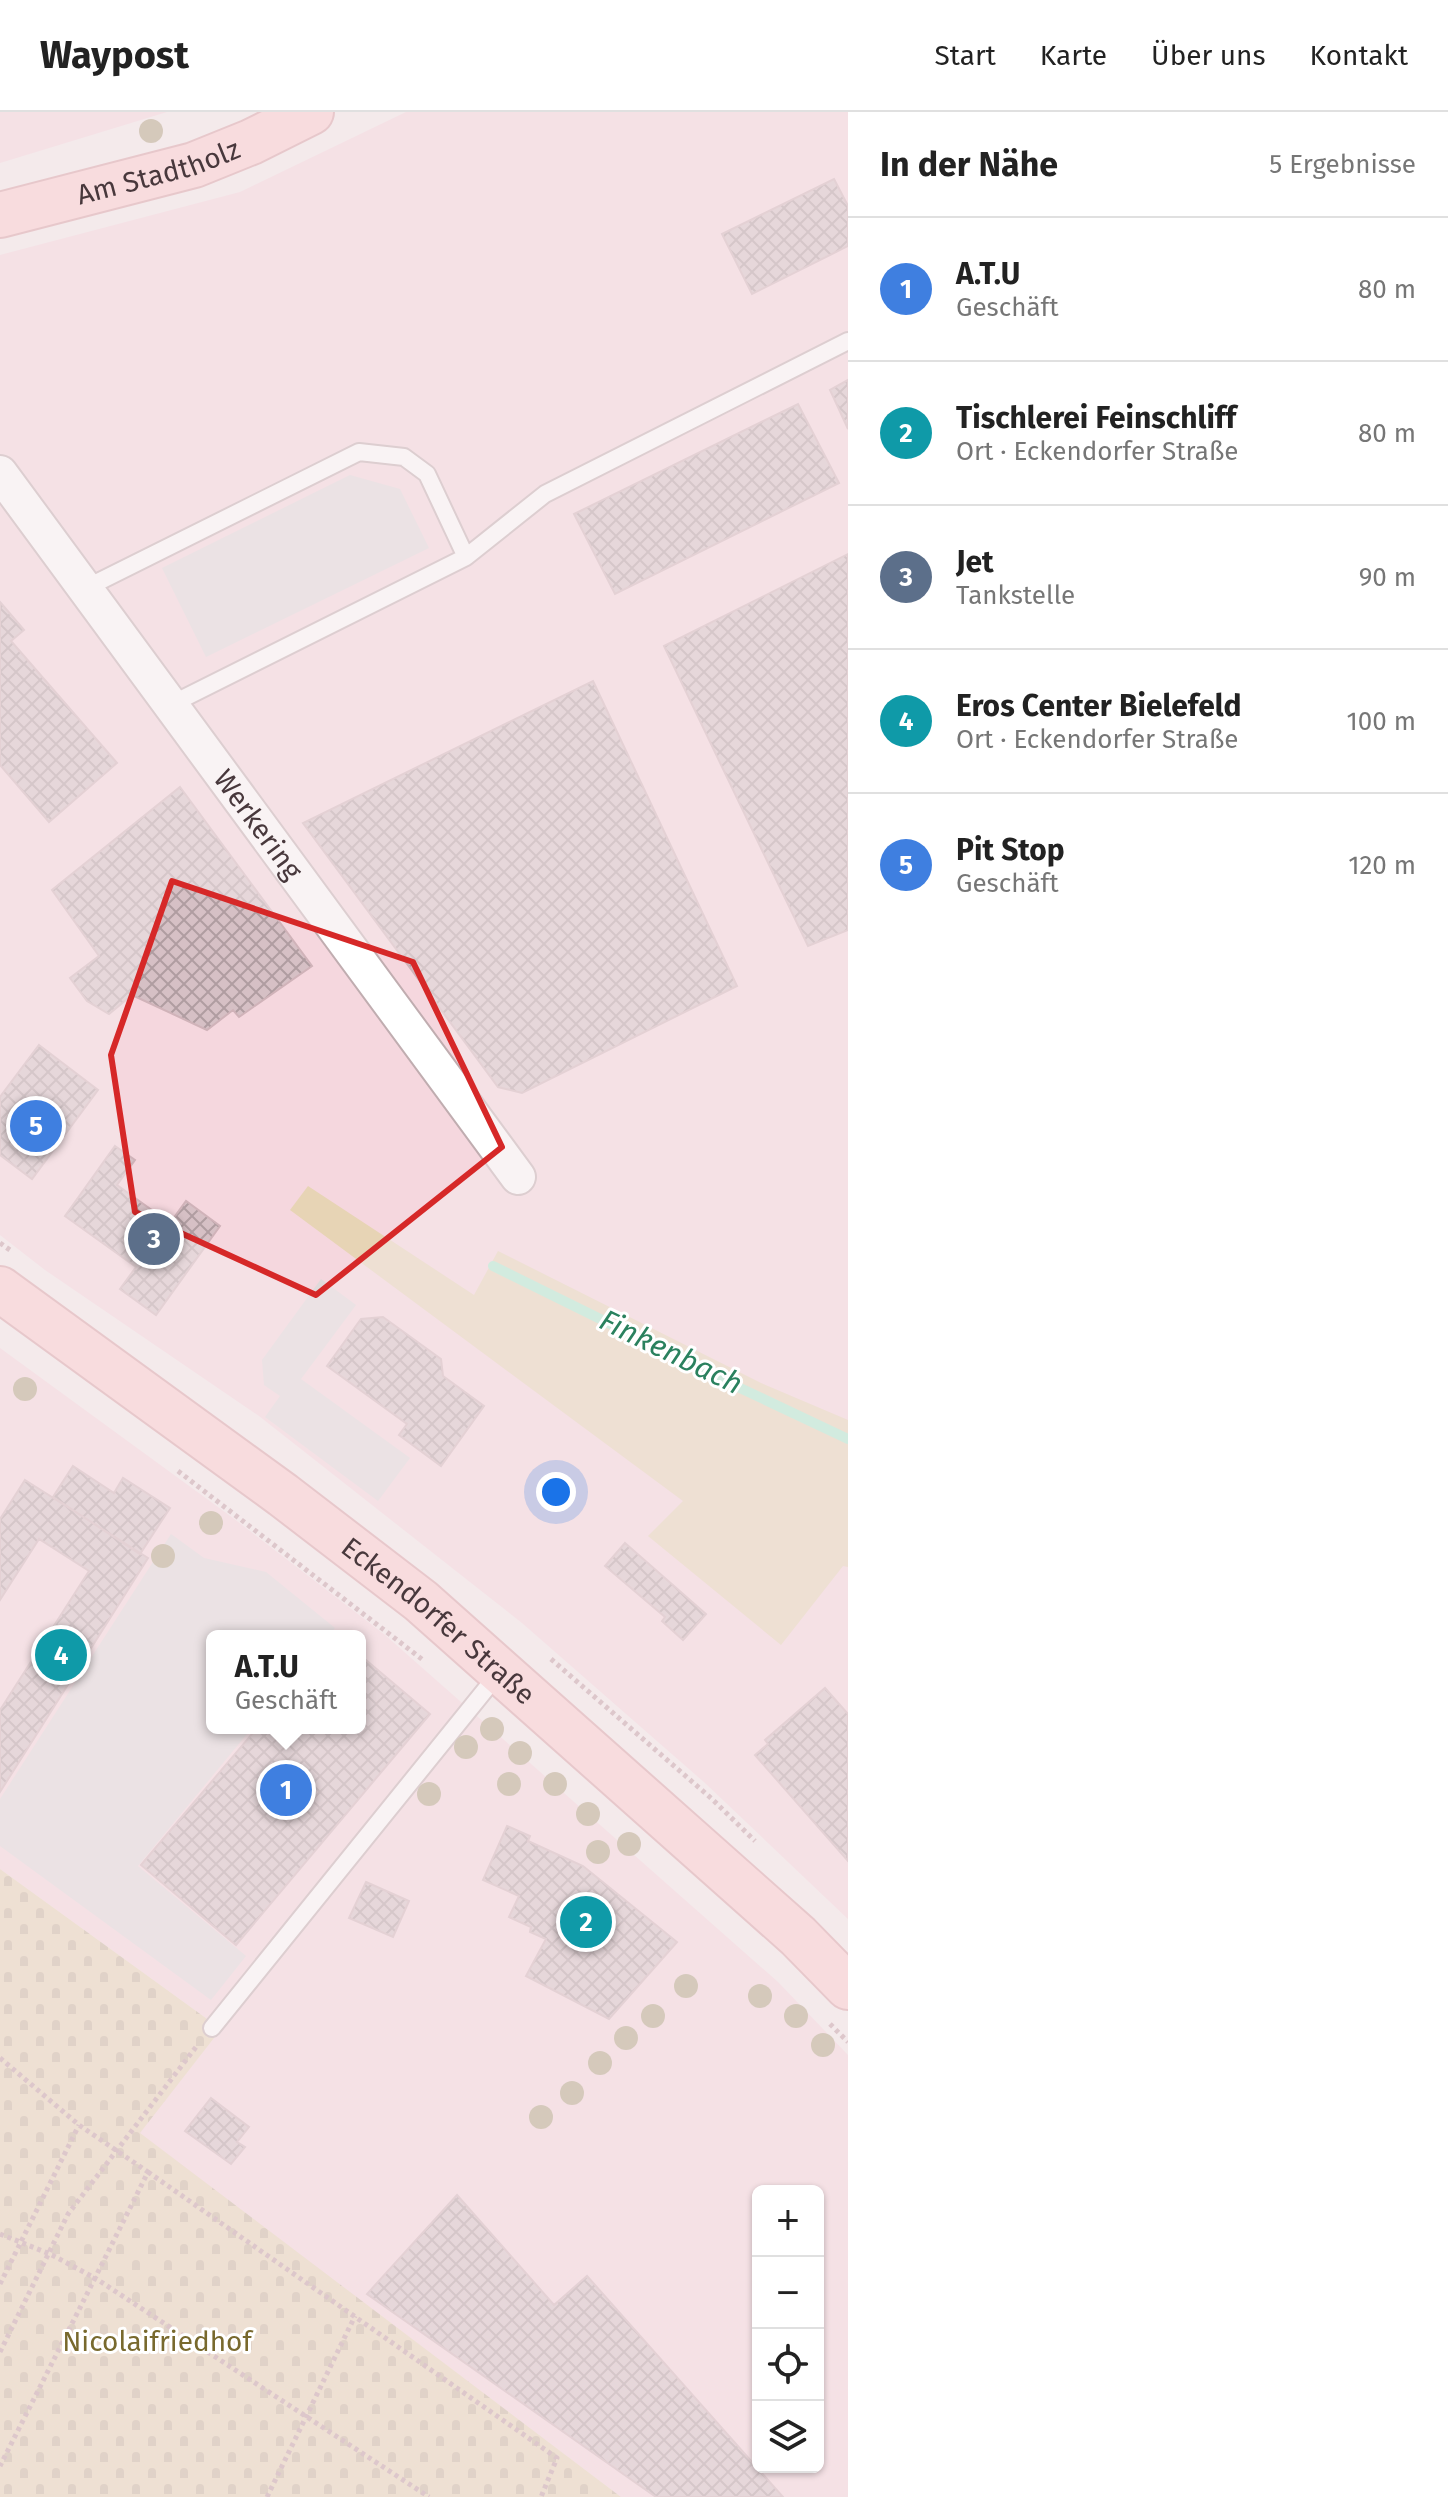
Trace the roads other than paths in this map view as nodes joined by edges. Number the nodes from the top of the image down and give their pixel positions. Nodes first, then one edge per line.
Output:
1 (311, 112) edge
2 (0, 215) edge
3 (848, 341) edge
4 (0, 473) edge
5 (466, 557) junction
6 (84, 589) junction
7 (170, 705) junction
8 (518, 1177) dead end
9 (0, 1289) edge
10 (501, 1669) junction
11 (837, 2004) edge
12 (212, 2028) road end

1 - 2 main road, Am Stadtholz
3 - 5 lane
4 - 6 street, Werkering
5 - 6 lane
5 - 7 lane
6 - 7 street, Werkering
7 - 8 street, Werkering
9 - 10 main road, Eckendorfer Straße
10 - 11 main road, Eckendorfer Straße
10 - 12 lane

